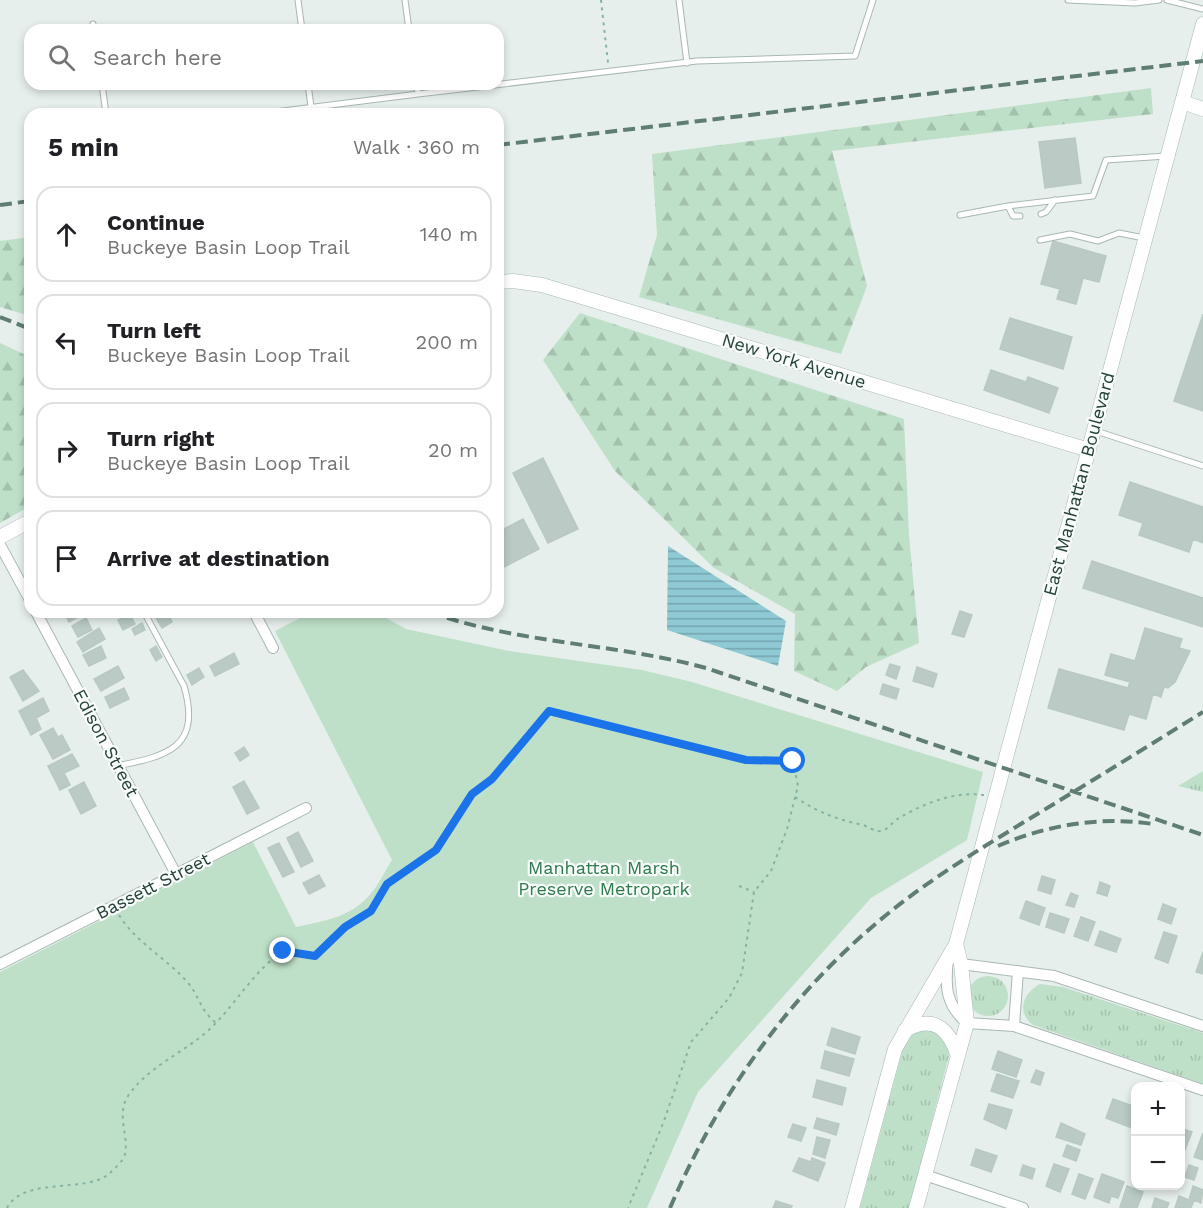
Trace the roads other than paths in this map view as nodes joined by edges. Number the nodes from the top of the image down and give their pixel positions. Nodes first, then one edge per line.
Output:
1 (298, 0) edge
2 (405, 0) edge
3 (679, 0) edge
4 (873, 0) edge
5 (1068, 0) edge
6 (1158, 0) edge
7 (1167, 0) edge
8 (1203, 9) edge
9 (301, 24) edge
10 (408, 24) edge
11 (1203, 24) edge
12 (687, 63) junction
13 (504, 84) edge
14 (103, 90) edge
15 (309, 90) edge
16 (418, 90) edge
17 (453, 90) edge
18 (418, 94) junction
19 (1182, 102) junction
20 (311, 107) junction
21 (105, 108) edge
22 (304, 108) edge
23 (1203, 109) edge
24 (1168, 156) junction
25 (1055, 200) junction
26 (1008, 206) junction
27 (1041, 214) dead end
28 (960, 215) dead end
29 (1020, 216) dead end
30 (1146, 239) junction
31 (1040, 240) dead end
32 (504, 282) edge
33 (1094, 431) junction
34 (1089, 450) junction
35 (1203, 466) edge
36 (24, 524) edge
37 (0, 537) edge
38 (0, 545) edge
39 (24, 589) edge
40 (39, 618) edge
41 (147, 618) edge
42 (257, 618) edge
43 (273, 648) dead end
44 (117, 766) junction
45 (306, 808) dead end
46 (176, 874) junction
47 (956, 944) junction
48 (948, 957) junction
49 (0, 964) edge
50 (961, 964) junction
51 (1017, 971) junction
52 (967, 1023) junction
53 (1014, 1026) junction
54 (1203, 1026) edge
55 (905, 1030) junction
56 (958, 1056) junction
57 (1203, 1090) edge
58 (926, 1175) junction
59 (852, 1208) edge
60 (916, 1208) edge
61 (1023, 1208) edge

1 - 9 lane
2 - 10 lane
3 - 12 lane
4 - 12 lane
5 - 6 lane
7 - 8 lane
11 - 19 street, East Manhattan Boulevard
12 - 13 lane
14 - 21 lane
15 - 20 lane
16 - 18 lane
17 - 18 lane
18 - 20 lane
19 - 23 street
19 - 24 street, East Manhattan Boulevard
20 - 22 lane
24 - 25 lane
24 - 30 street, East Manhattan Boulevard
25 - 26 lane
25 - 27 lane
26 - 28 lane
26 - 29 lane
30 - 31 lane
30 - 33 street, East Manhattan Boulevard
32 - 34 street, New York Avenue
33 - 34 street, East Manhattan Boulevard
33 - 35 lane
34 - 47 street, East Manhattan Boulevard
36 - 37 street
38 - 39 street
40 - 44 street, Edison Street
41 - 44 lane
42 - 43 street
44 - 46 street, Edison Street
45 - 46 street, Bassett Street
46 - 49 street, Bassett Street
47 - 48 street, East Manhattan Boulevard
47 - 50 street, East Manhattan Boulevard
48 - 52 street
48 - 55 street, East Manhattan Boulevard
50 - 51 street
50 - 52 street, East Manhattan Boulevard
51 - 53 street
51 - 54 street
52 - 53 street
52 - 56 street, East Manhattan Boulevard
53 - 57 street
55 - 56 street
55 - 59 street, East Manhattan Boulevard
56 - 58 street, East Manhattan Boulevard
58 - 60 street, East Manhattan Boulevard
58 - 61 street

